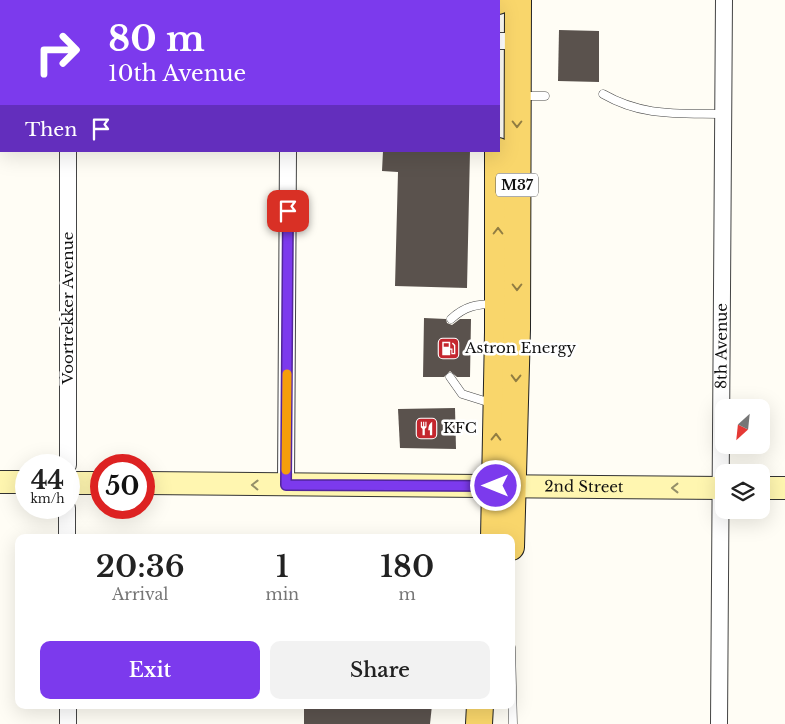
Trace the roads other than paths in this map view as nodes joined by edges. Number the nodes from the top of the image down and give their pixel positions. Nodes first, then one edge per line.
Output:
1 (518, 0) edge
2 (724, 0) edge
3 (508, 41) edge
4 (603, 94) dead end
5 (518, 96) junction
6 (545, 96) dead end
7 (723, 114) junction
8 (68, 152) edge
9 (288, 152) edge
10 (498, 152) edge
11 (498, 303) junction
12 (452, 319) dead end
13 (450, 377) dead end
14 (506, 405) junction
15 (68, 454) edge
16 (722, 464) edge
17 (0, 482) edge
18 (15, 482) edge
19 (155, 483) edge
20 (286, 485) junction
21 (505, 486) junction
22 (715, 488) edge
23 (770, 488) edge
24 (785, 488) edge
25 (68, 519) edge
26 (721, 519) edge
27 (67, 534) edge
28 (495, 534) edge
29 (510, 534) edge
30 (68, 709) edge
31 (480, 709) edge
32 (513, 709) edge
33 (68, 724) edge
34 (479, 724) edge
35 (513, 724) edge
36 (718, 724) edge

1 - 3 main road, M37
2 - 7 street, 8th Avenue
3 - 5 main road, M37
4 - 7 lane
5 - 6 lane
5 -> 14 main road, M37
7 - 16 street, 8th Avenue
8 - 15 street, Voortrekker Avenue
9 - 20 street
11 -> 10 main road, M37
11 - 12 lane
11 - 14 main road, M37
13 - 14 lane
14 - 21 main road, M37
17 - 18 main road
20 -> 19 main road, 2nd Street
20 - 21 main road, 2nd Street
22 -> 21 main road, 2nd Street
21 - 28 main road, M37
21 - 29 main road, M37
23 - 24 main road
25 - 27 street
26 - 36 street, 8th Avenue
30 - 33 street
31 - 34 main road
32 - 35 lane

